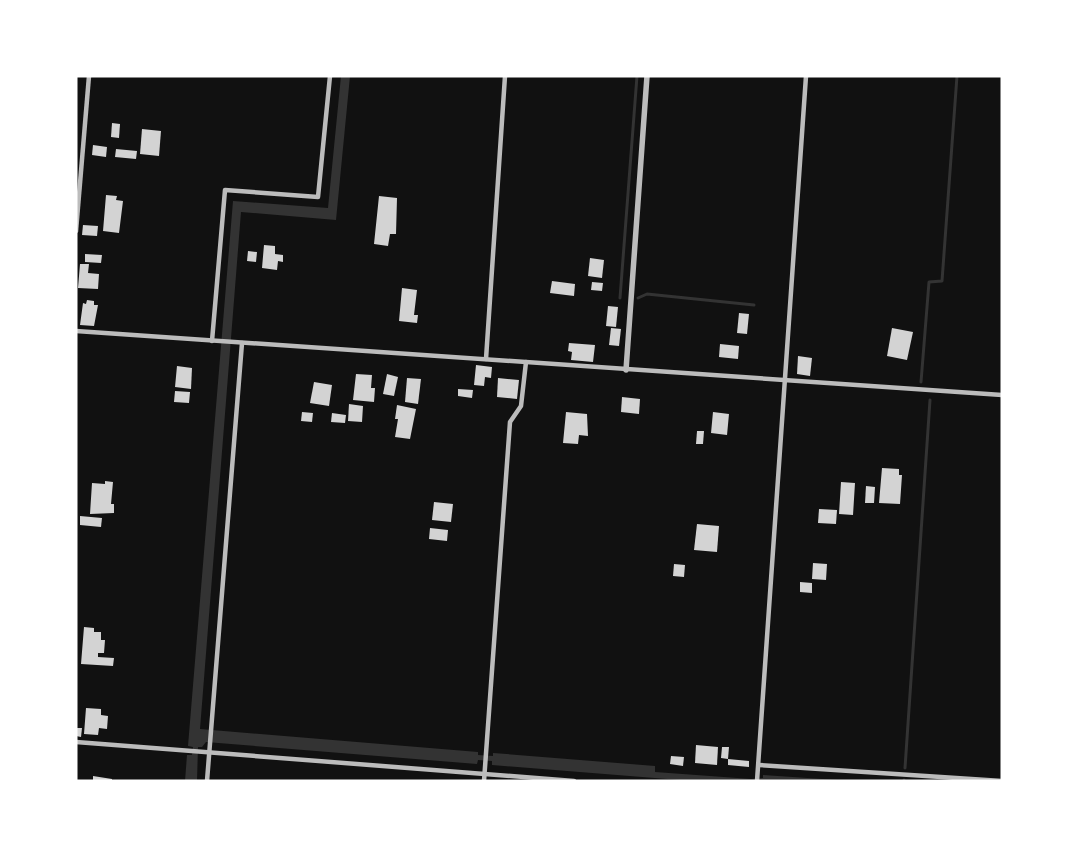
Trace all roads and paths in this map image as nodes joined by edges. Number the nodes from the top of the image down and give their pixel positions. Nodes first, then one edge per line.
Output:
1 (89, 76) edge
2 (330, 76) edge
3 (505, 76) edge
4 (647, 76) edge
5 (806, 76) edge
6 (76, 231) edge
7 (76, 332) edge
8 (212, 341) junction
9 (242, 343) junction
10 (486, 359) junction
11 (526, 362) junction
12 (626, 370) junction
13 (784, 380) junction
14 (1002, 394) edge
15 (76, 742) edge
16 (209, 749) junction
17 (759, 766) junction
18 (484, 774) junction
19 (757, 778) edge
20 (207, 781) edge
21 (484, 781) edge
22 (574, 781) edge
23 (1002, 781) edge

1 - 6 street
2 - 8 street
3 - 10 street
4 - 12 street
5 - 13 street
7 - 8 street
8 - 9 street
9 - 10 street
9 - 16 street
10 - 11 street
11 - 12 street
11 - 18 street
12 - 13 street
13 - 14 street
13 - 17 street
15 - 16 street
16 - 18 street
16 - 20 street
17 - 19 street
17 - 23 street
18 - 21 street
18 - 22 street

